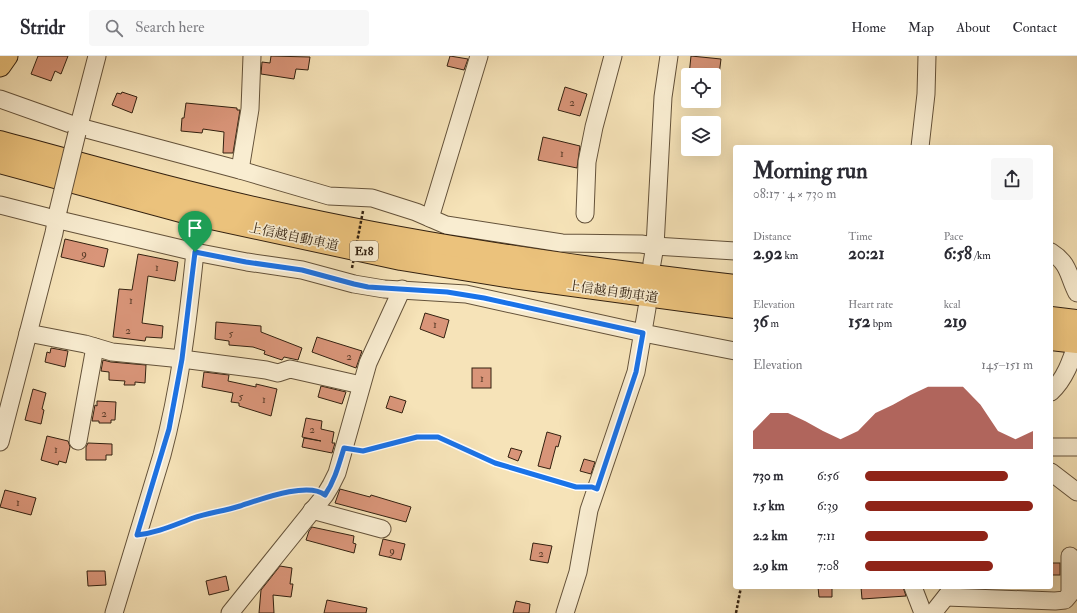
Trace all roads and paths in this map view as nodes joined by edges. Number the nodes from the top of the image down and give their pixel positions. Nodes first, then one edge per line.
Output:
1 (7, 56) edge
2 (97, 56) edge
3 (252, 56) edge
4 (479, 56) edge
5 (613, 56) edge
6 (669, 56) edge
7 (927, 56) edge
8 (0, 66) edge
9 (0, 99) edge
10 (78, 130) junction
11 (0, 142) edge
12 (920, 145) edge
13 (0, 162) edge
14 (240, 170) junction
15 (0, 205) edge
16 (363, 211) dead end
17 (585, 214) dead end
18 (57, 215) junction
19 (430, 218) junction
20 (656, 246) junction
21 (733, 251) edge
22 (195, 252) junction
23 (1053, 253) edge
24 (652, 263) dead end
25 (352, 268) dead end
26 (733, 286) edge
27 (402, 289) junction
28 (1077, 293) edge
29 (733, 307) edge
30 (646, 308) dead end
31 (1053, 318) edge
32 (1077, 321) edge
33 (28, 333) junction
34 (643, 333) junction
35 (1053, 339) edge
36 (1077, 343) edge
37 (95, 347) junction
38 (733, 351) edge
39 (182, 359) junction
40 (361, 385) junction
41 (1053, 390) edge
42 (78, 440) dead end
43 (0, 442) edge
44 (1077, 447) edge
45 (344, 448) junction
46 (1053, 448) edge
47 (1053, 474) edge
48 (597, 489) junction
49 (1077, 492) edge
50 (325, 495) junction
51 (312, 510) junction
52 (382, 529) dead end
53 (137, 535) junction
54 (1070, 556) dead end
55 (741, 589) edge
56 (914, 589) edge
57 (950, 592) edge
58 (114, 613) edge
59 (230, 613) edge
60 (565, 613) edge
61 (736, 613) edge
62 (923, 613) edge
63 (933, 613) edge

1 - 8 main road
2 - 10 street
3 - 14 street
4 - 19 street
5 - 17 street
6 - 20 street
7 - 12 street
9 - 10 street
10 - 14 street
10 - 18 street, bridge
11 - 26 highway, 上信越自動車道 / E18
13 - 29 highway, 上信越自動車道 / E18
14 - 19 street
15 - 18 street
16 - 25 path, bridge
18 - 22 street
18 - 33 street
19 - 20 street
20 - 21 street
20 - 24 street
22 - 27 street
22 - 39 street
23 - 28 street
27 - 34 street
27 - 40 street
30 - 34 street
31 - 32 highway
33 - 37 street
33 - 43 street
34 - 38 street
34 - 48 street
35 - 36 highway
36 - 41 street
37 - 39 street
37 - 42 street
39 - 40 street
39 - 53 street
40 - 45 street
44 - 46 street
45 - 48 path
45 - 50 street
47 - 49 street
48 - 60 street
50 - 51 street
50 - 53 path
51 - 52 street
51 - 59 street
53 - 58 street
54 - 57 street
55 - 61 path
56 - 62 street
57 - 63 street

